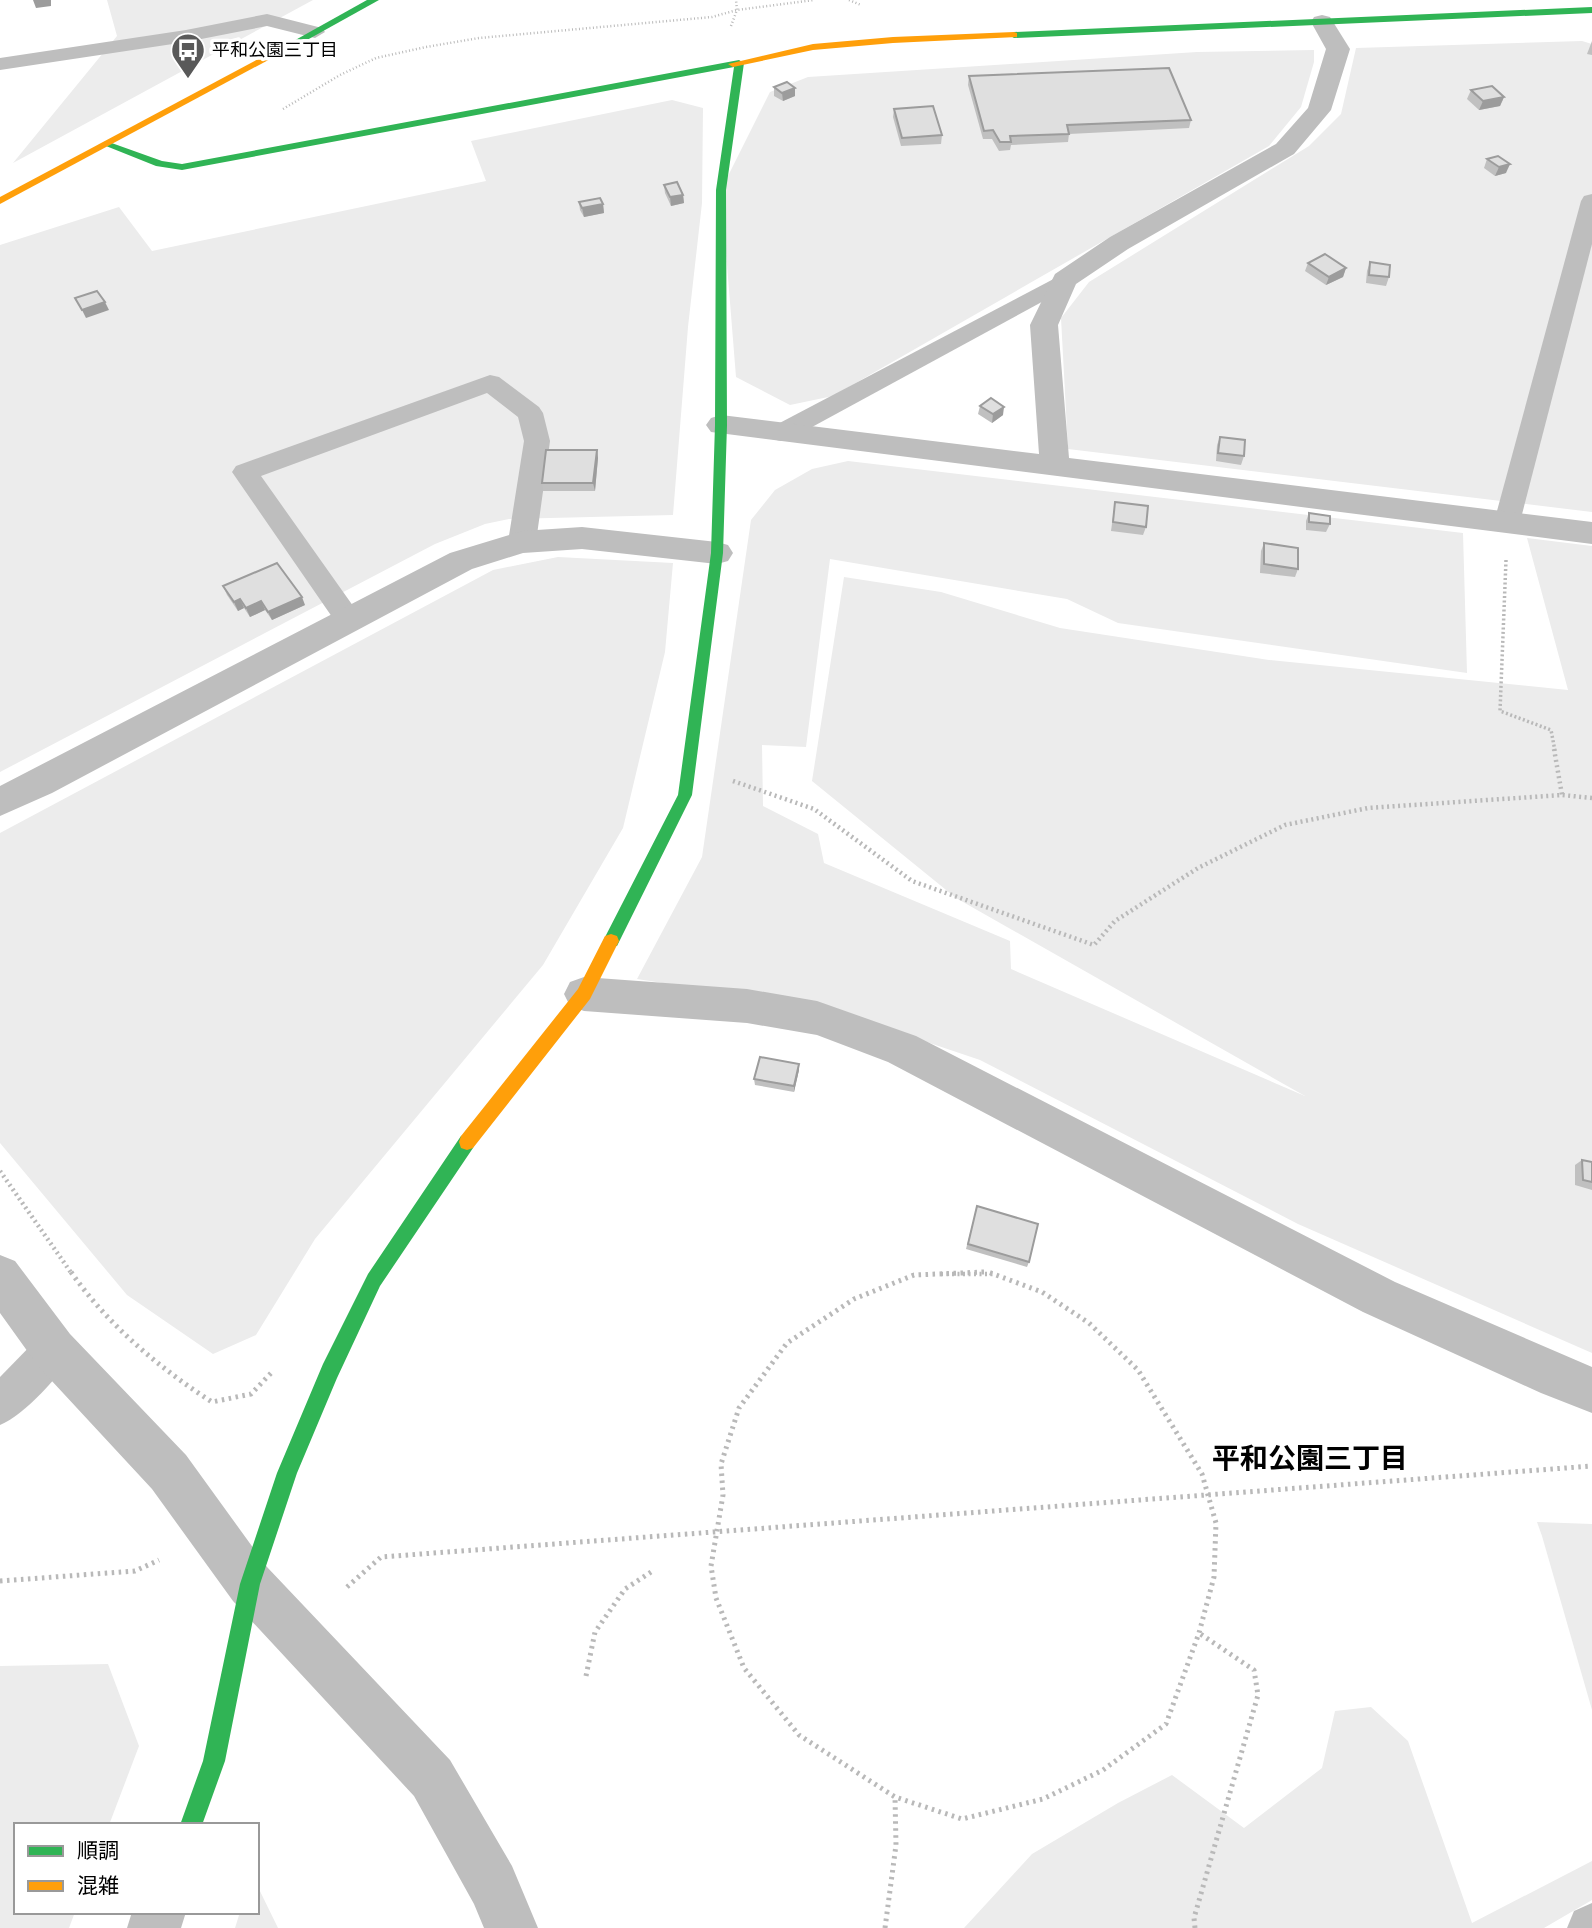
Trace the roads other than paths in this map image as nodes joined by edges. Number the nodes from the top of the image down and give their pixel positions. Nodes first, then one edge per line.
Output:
1 (374, 0) edge
2 (1592, 10) edge
3 (1322, 22) junction
4 (315, 32) junction
5 (739, 63) junction
6 (0, 64) edge
7 (106, 144) junction
8 (0, 201) edge
9 (1592, 201) edge
10 (1065, 280) junction
11 (721, 425) junction
12 (781, 433) junction
13 (1055, 467) junction
14 (1507, 522) junction
15 (1592, 533) edge
16 (522, 541) junction
17 (717, 553) junction
18 (349, 620) junction
19 (0, 802) edge
20 (584, 994) junction
21 (0, 1276) edge
22 (54, 1350) junction
23 (1592, 1390) edge
24 (0, 1405) edge
25 (250, 1584) junction
26 (192, 1823) edge
27 (511, 1928) edge

1 - 4 street
2 - 3 street
3 - 5 street
3 - 10 street
4 - 6 lane
4 - 7 street
5 - 7 street
5 - 11 street
7 - 8 street
9 - 14 lane
10 - 12 lane
10 - 13 street
11 - 12 street
11 - 17 street
12 - 13 street
13 - 14 street
14 - 15 street
16 - 17 street
16 - 18 street
16 - 18 lane
17 - 20 street
18 - 19 street
20 - 23 street
20 - 25 street
21 - 22 street
22 - 24 lane
22 - 25 street
25 - 26 street
25 - 27 street

